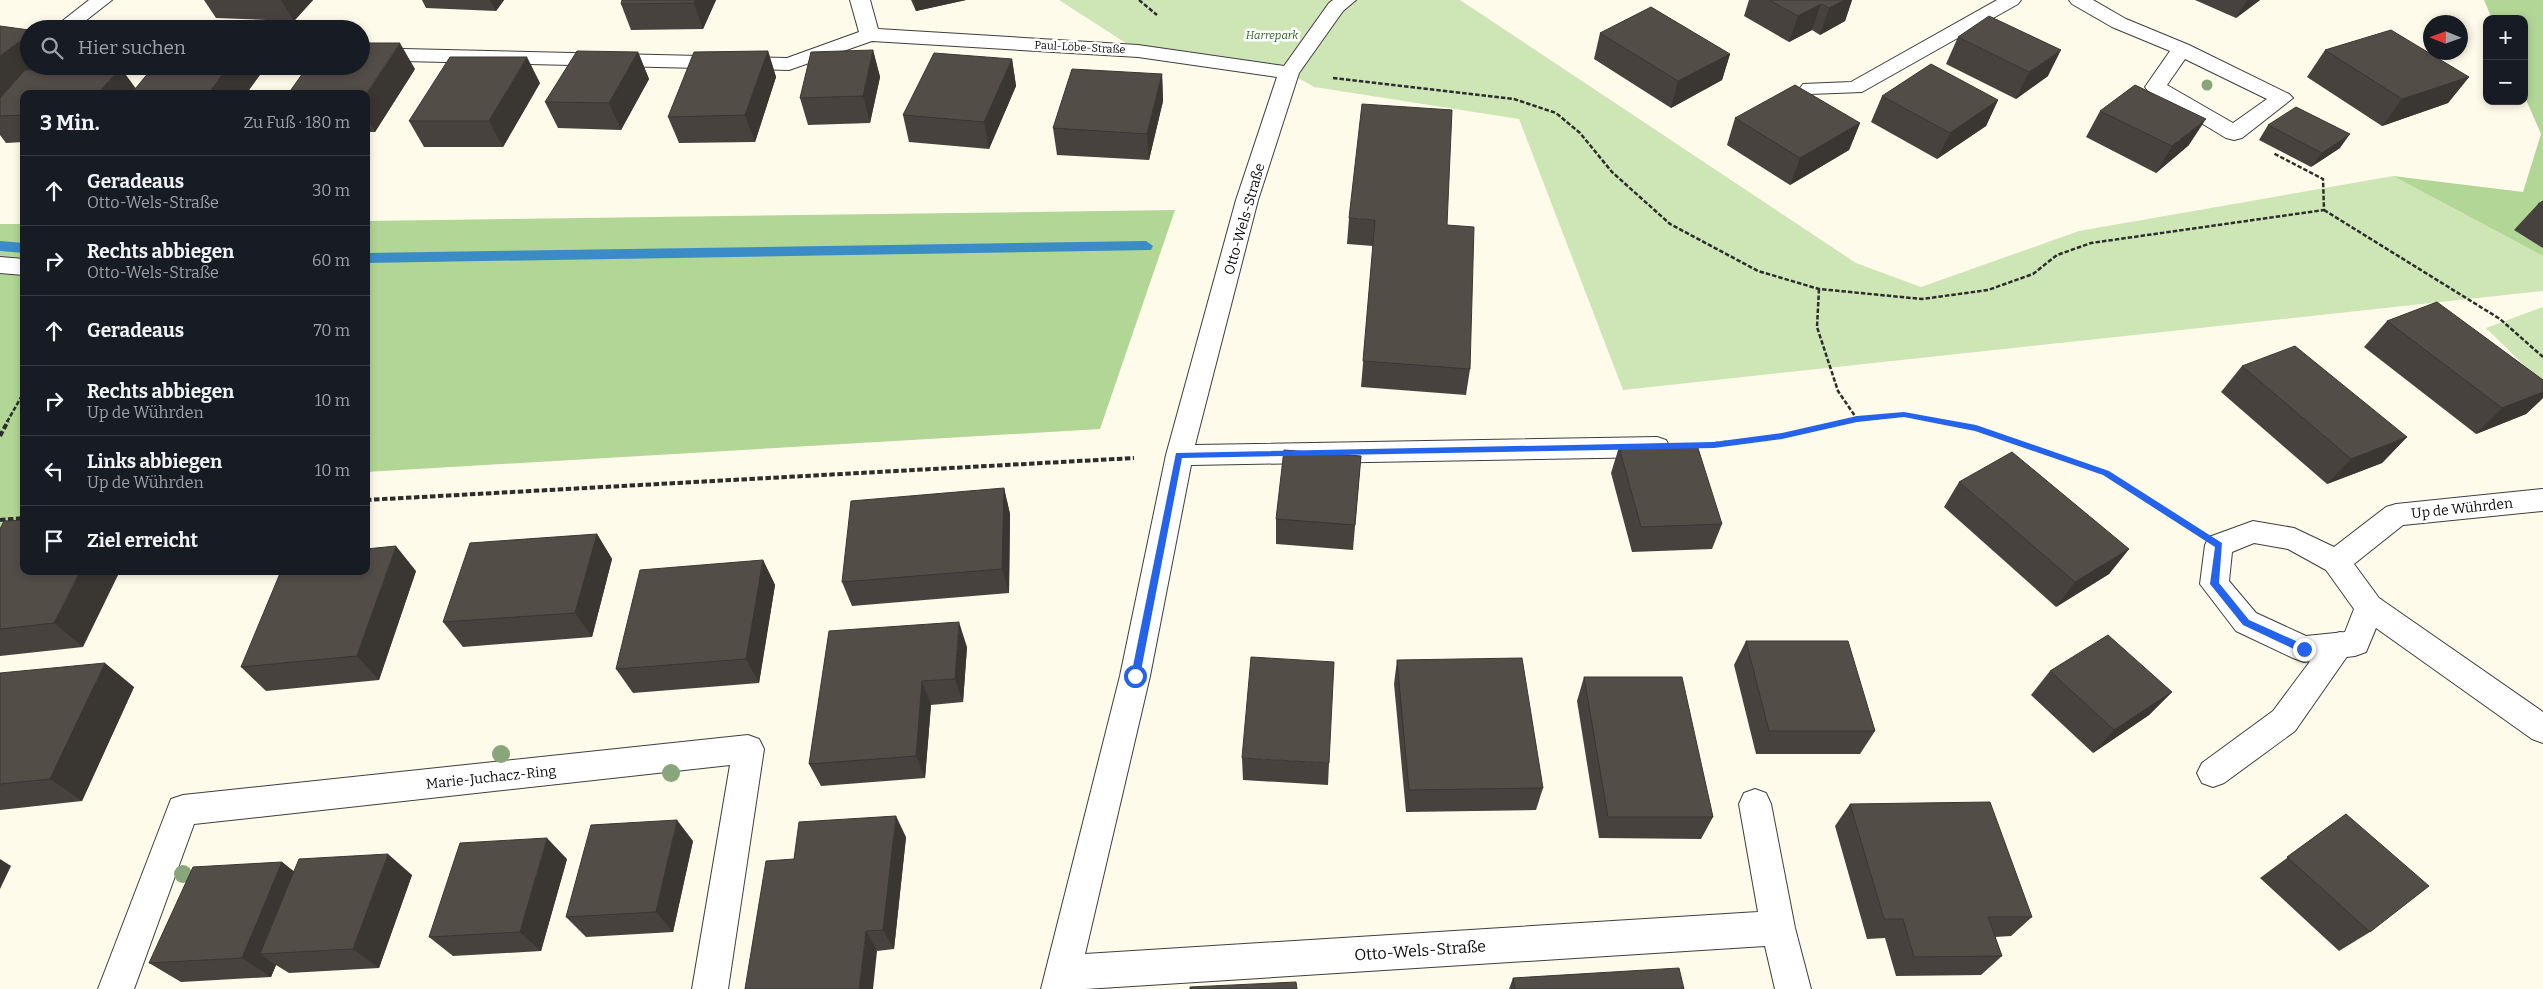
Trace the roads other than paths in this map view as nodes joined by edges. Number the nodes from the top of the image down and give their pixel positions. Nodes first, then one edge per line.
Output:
1 (102, 0) edge
2 (860, 0) edge
3 (1346, 0) edge
4 (2011, 0) edge
5 (2079, 0) edge
6 (74, 20) edge
7 (870, 35) junction
8 (2182, 49) junction
9 (370, 54) edge
10 (1289, 73) junction
11 (1810, 88) dead end
12 (0, 265) edge
13 (20, 267) edge
14 (1673, 446) edge
15 (1179, 456) junction
16 (2543, 500) edge
17 (2336, 562) junction
18 (2369, 607) junction
19 (2340, 645) junction
20 (2543, 729) edge
21 (2213, 773) dead end
22 (1755, 804) dead end
23 (1778, 928) junction
24 (1060, 981) edge
25 (116, 989) edge
26 (710, 989) edge
27 (1793, 989) edge

1 - 6 street
2 - 7 street
3 - 10 street, Otto-Wels-Straße
4 - 11 street
5 - 8 street
7 - 9 street, Paul-Löbe-Straße
7 - 10 street, Paul-Löbe-Straße
8 - 8 street
10 - 15 street, Otto-Wels-Straße
12 - 13 street
14 - 15 street
15 - 24 street, Otto-Wels-Straße
16 - 17 street, Up de Wührden
17 - 18 street
17 - 19 street
18 - 19 street
18 - 20 street
19 - 21 street
22 - 23 street
23 - 24 street, Otto-Wels-Straße
23 - 27 street
25 - 26 street, Marie-Juchacz-Ring

